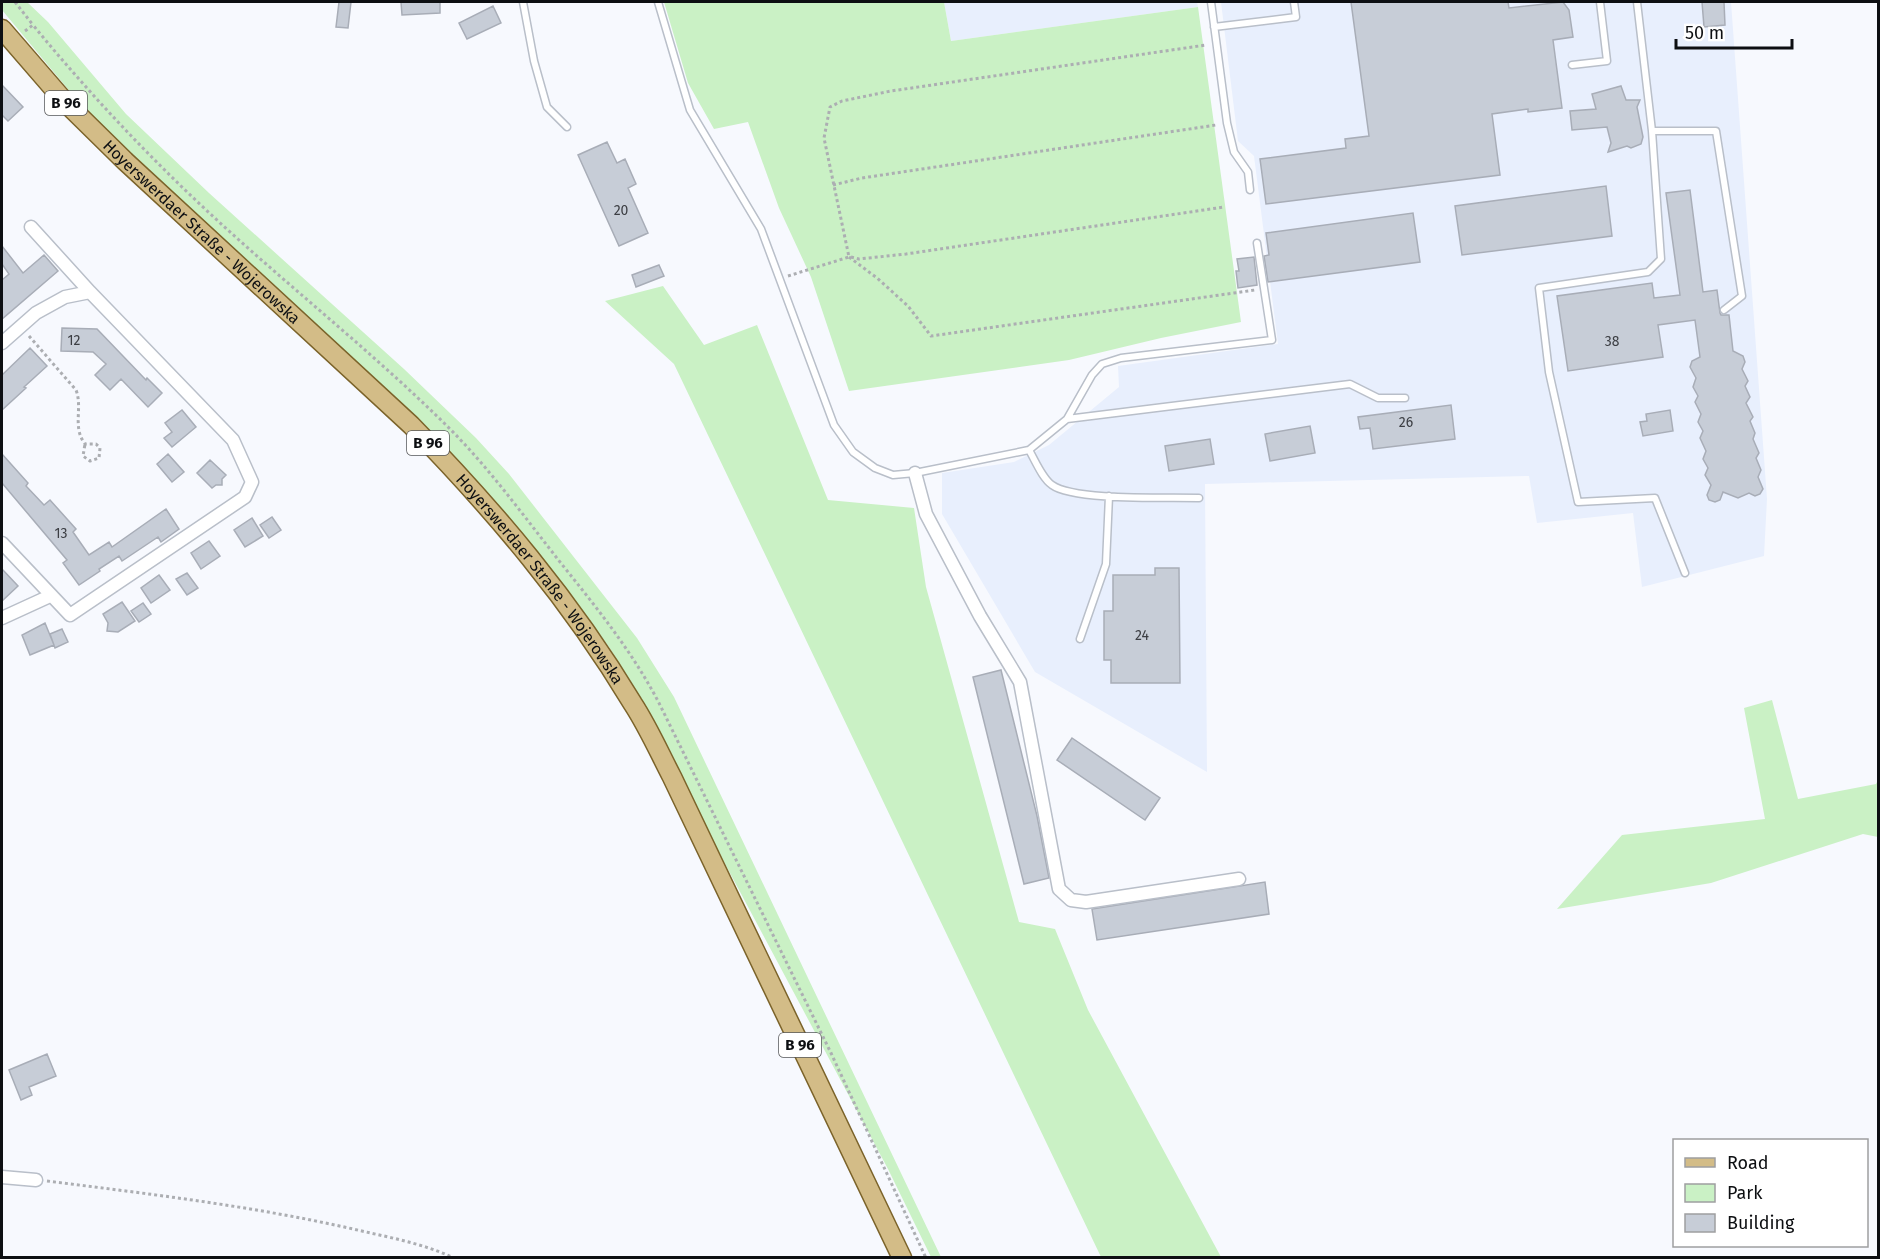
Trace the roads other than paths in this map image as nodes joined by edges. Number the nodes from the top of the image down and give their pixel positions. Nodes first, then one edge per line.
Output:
1 (523, 2) edge
2 (658, 2) edge
3 (1211, 2) edge
4 (1294, 2) edge
5 (1600, 2) edge
6 (1636, 2) edge
7 (1214, 27) junction
8 (6, 36) edge
9 (1572, 65) dead end
10 (567, 128) dead end
11 (1652, 131) junction
12 (1250, 190) dead end
13 (31, 227) dead end
14 (1257, 243) dead end
15 (90, 292) junction
16 (1724, 310) dead end
17 (2, 343) edge
18 (1405, 398) dead end
19 (1067, 419) junction
20 (1029, 450) junction
21 (915, 473) junction
22 (1109, 496) junction
23 (1199, 498) dead end
24 (2, 543) edge
25 (1685, 573) dead end
26 (50, 596) junction
27 (2, 618) edge
28 (1080, 639) dead end
29 (1239, 879) dead end
30 (2, 1177) edge
31 (36, 1180) road end
32 (902, 1257) edge

1 - 10 lane
2 - 21 lane
3 - 7 lane
4 - 7 lane
5 - 9 lane
6 - 11 lane
7 - 12 lane
8 - 32 main road, Hoyerswerdaer Straße - Wojerowska / B 96
11 - 16 lane
11 - 25 lane
13 - 15 street
14 - 19 lane
15 - 17 street
15 - 26 street
18 - 19 lane
19 - 20 lane
20 - 21 lane
20 - 22 lane
21 - 29 street
22 - 23 lane
22 - 28 lane
24 - 26 street
26 - 27 street
30 - 31 street

